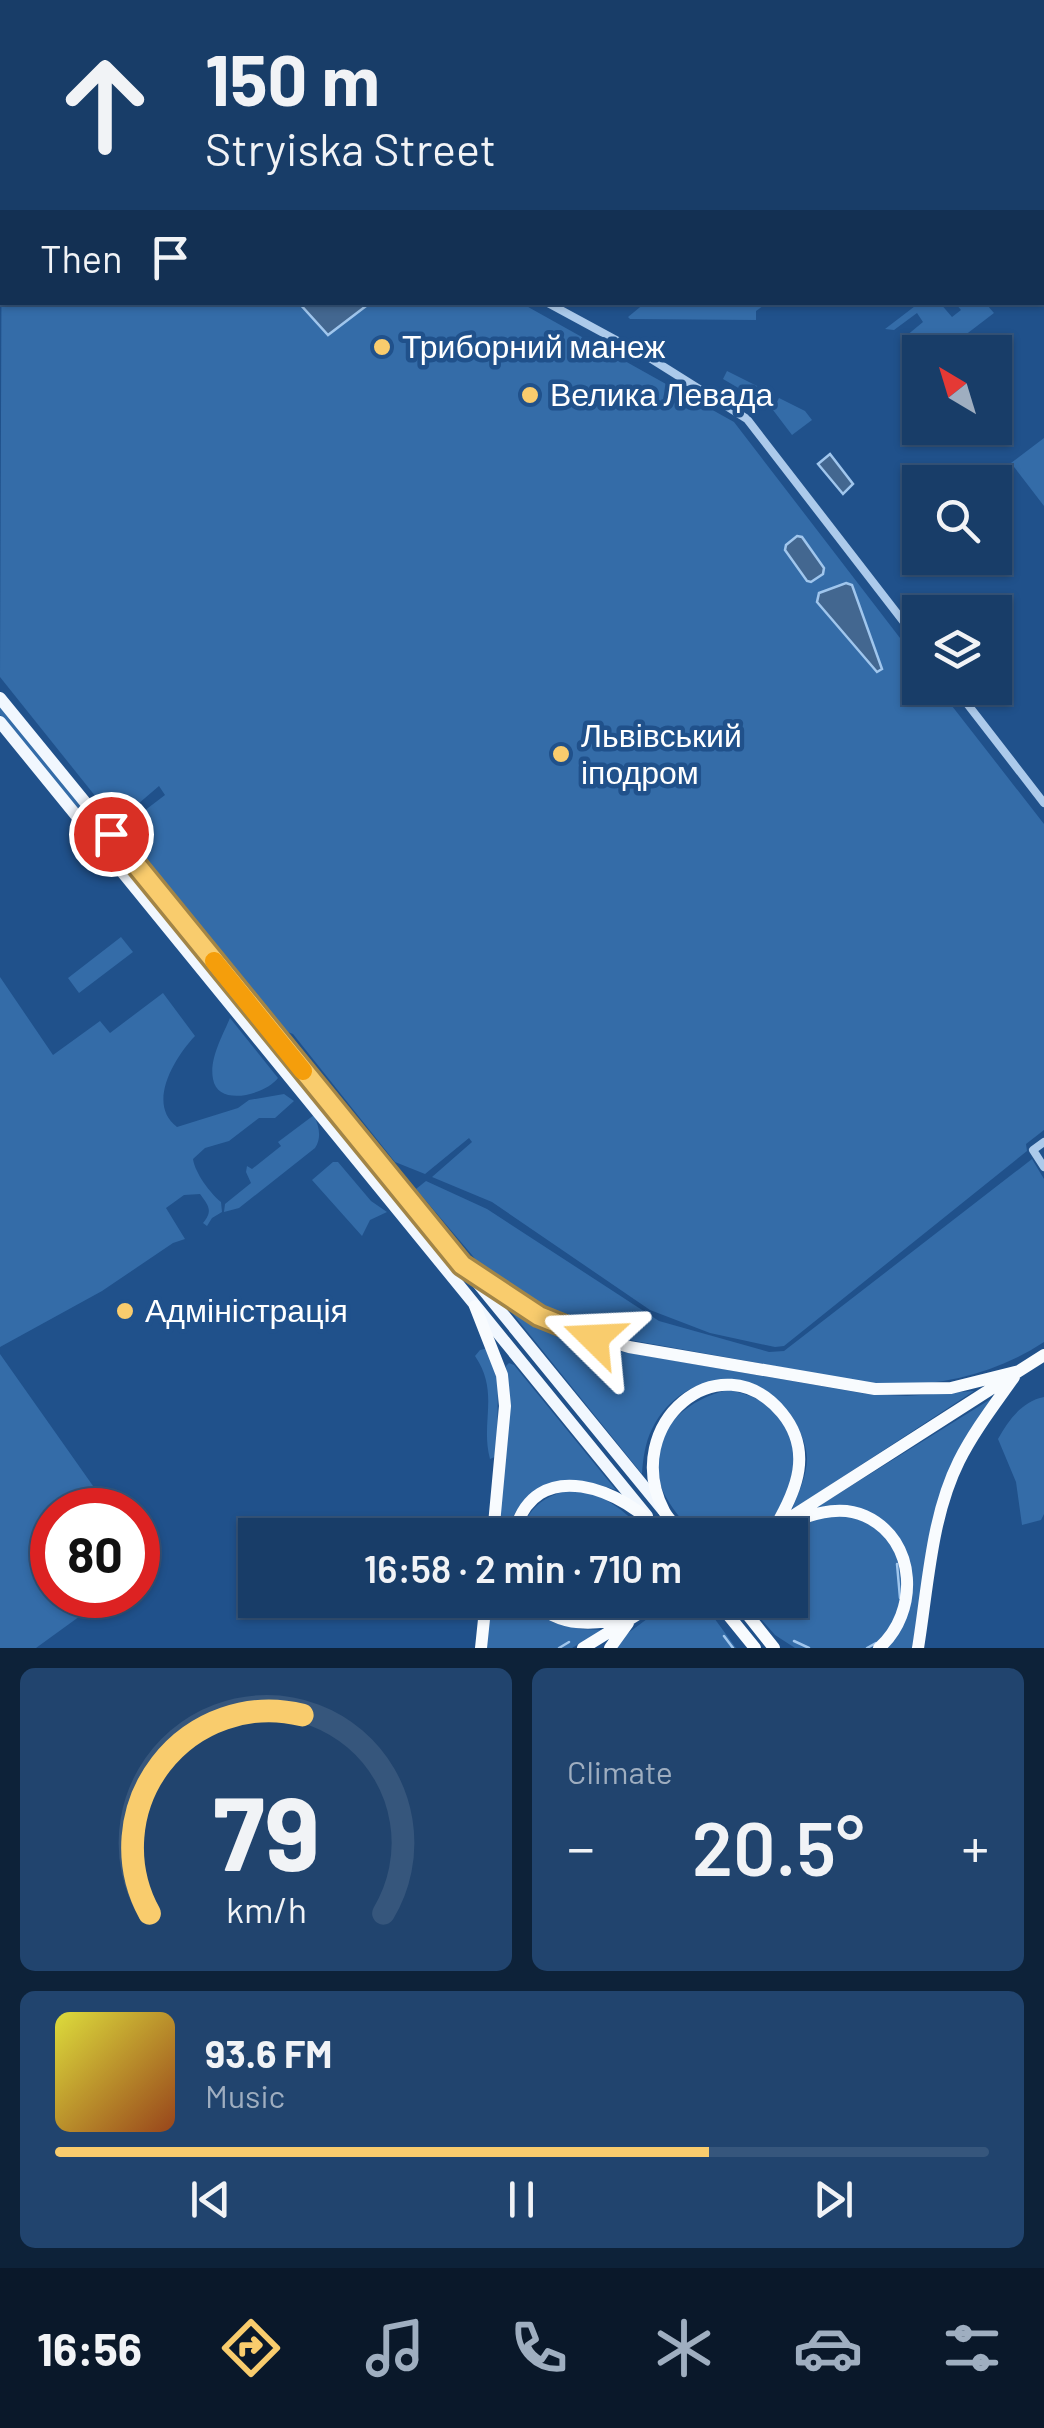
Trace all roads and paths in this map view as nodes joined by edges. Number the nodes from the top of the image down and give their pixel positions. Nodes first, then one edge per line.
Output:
1 (552, 305) edge
2 (902, 620) edge
3 (0, 698) edge
4 (968, 705) edge
5 (0, 722) edge
6 (1044, 803) edge
7 (345, 1132) junction
8 (1044, 1142) edge
9 (1044, 1167) edge
10 (462, 1265) junction
11 (475, 1306) junction
12 (1044, 1355) edge
13 (1019, 1371) junction
14 (664, 1512) junction
15 (495, 1518) edge
16 (520, 1518) edge
17 (646, 1518) edge
18 (649, 1518) edge
19 (669, 1518) edge
20 (776, 1518) edge
21 (789, 1518) edge
22 (803, 1518) edge
23 (484, 1618) edge
24 (561, 1618) edge
25 (624, 1618) edge
26 (630, 1618) edge
27 (631, 1618) edge
28 (731, 1618) edge
29 (750, 1618) edge
30 (751, 1618) edge
31 (735, 1623) junction
32 (481, 1648) edge
33 (583, 1648) edge
34 (610, 1648) edge
35 (743, 1648) edge
36 (754, 1648) edge
37 (774, 1648) edge
38 (789, 1648) edge
39 (878, 1648) edge
40 (918, 1648) edge

1 - 2 street
3 - 7 main road
4 - 6 street
5 - 7 main road
7 - 10 main road
7 - 11 main road
8 - 9 street
10 - 13 highway
10 - 14 main road
11 - 15 highway
11 - 18 main road
12 - 13 highway
13 - 21 highway
13 - 40 highway
14 - 19 highway
14 - 20 highway
16 - 17 highway
22 - 39 highway
23 - 32 highway
24 - 25 highway
26 - 33 highway
27 - 34 highway
28 - 31 highway
29 - 37 highway
30 - 38 highway
31 - 35 highway
31 - 36 highway

